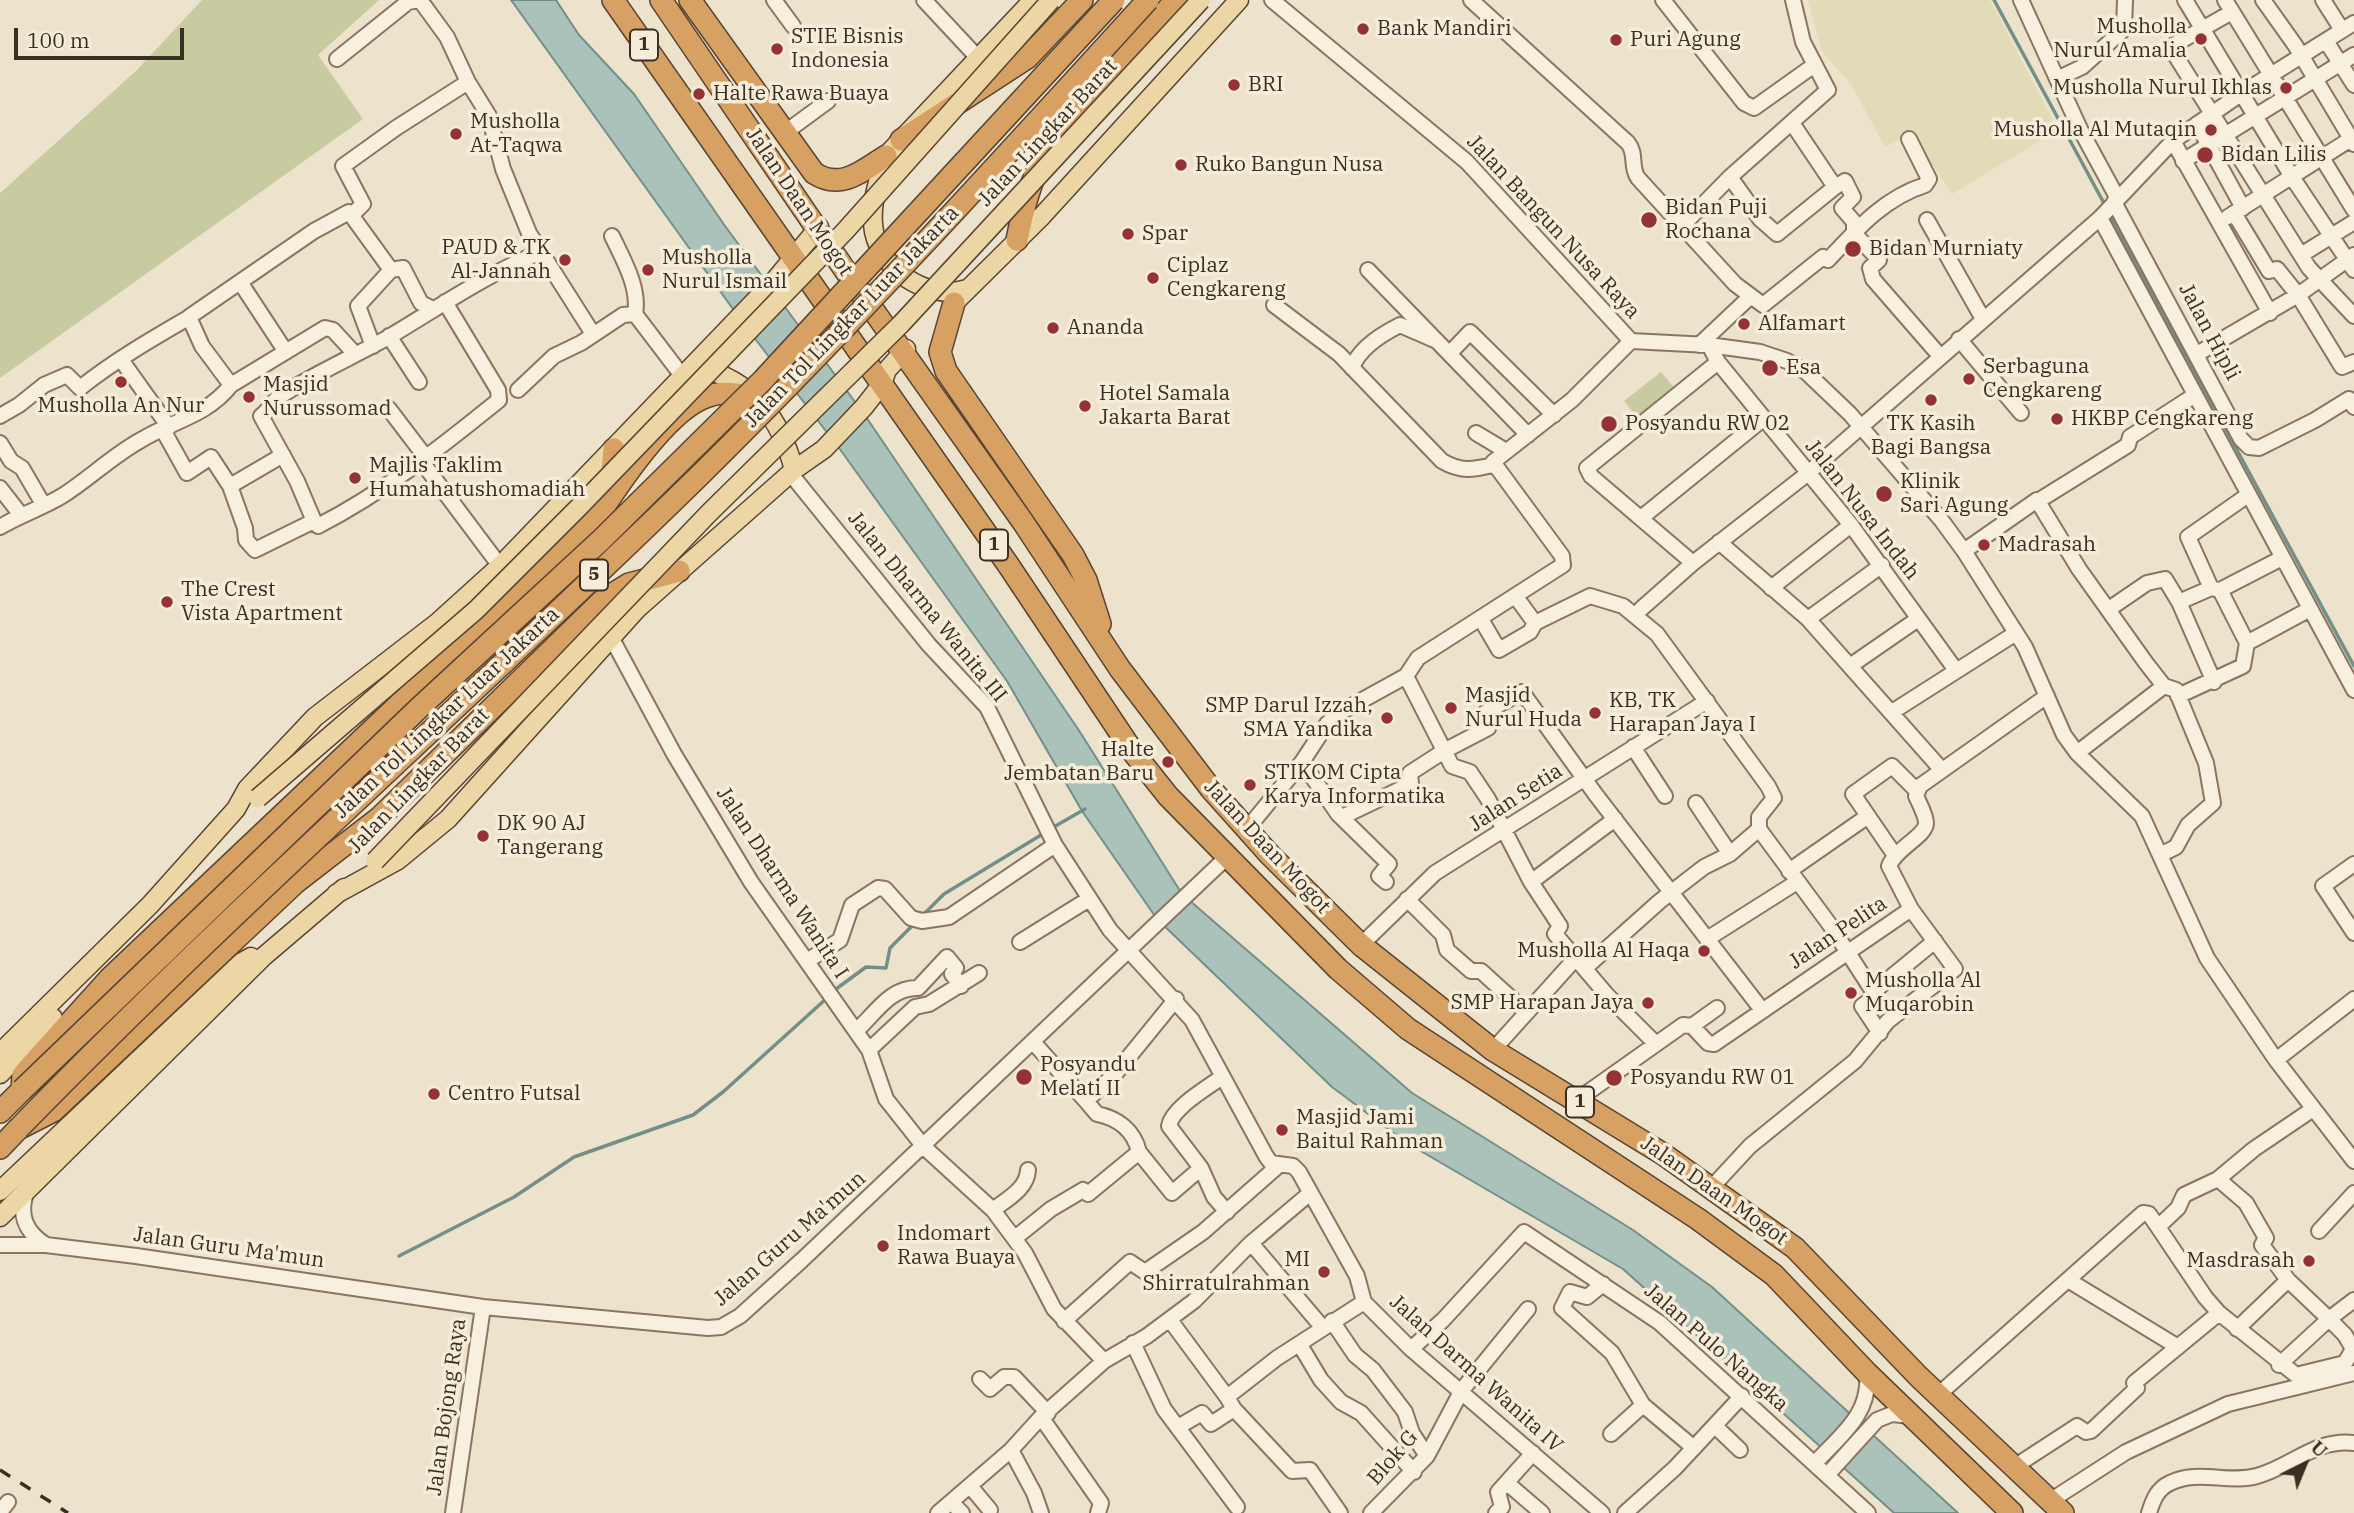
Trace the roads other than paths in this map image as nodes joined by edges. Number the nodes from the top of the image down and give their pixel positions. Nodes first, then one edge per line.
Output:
1 (419, 0) edge
2 (613, 0) edge
3 (660, 0) edge
4 (690, 0) edge
5 (774, 0) edge
6 (926, 0) edge
7 (1033, 0) edge
8 (1051, 0) edge
9 (1082, 0) edge
10 (1114, 0) edge
11 (1148, 0) edge
12 (1175, 0) edge
13 (1201, 0) edge
14 (1239, 0) edge
15 (1272, 0) edge
16 (1471, 0) edge
17 (1663, 0) edge
18 (1793, 0) edge
19 (2021, 0) edge
20 (2125, 0) edge
21 (2185, 0) edge
22 (2263, 0) edge
23 (2323, 0) edge
24 (2229, 6) edge
25 (793, 26) dead end
26 (2351, 26) edge
27 (2203, 29) junction
28 (2326, 41) junction
29 (2354, 55) edge
30 (2301, 56) junction
31 (337, 59) dead end
32 (979, 60) junction
33 (2340, 63) junction
34 (1813, 66) junction
35 (2271, 74) junction
36 (2057, 79) junction
37 (2315, 79) junction
38 (468, 82) junction
39 (2354, 85) edge
40 (2242, 93) junction
41 (2285, 99) junction
42 (828, 101) dead end
43 (2212, 113) junction
44 (2256, 117) junction
45 (1792, 123) junction
46 (2197, 124) junction
47 (783, 134) junction
48 (2226, 135) junction
49 (1909, 139) dead end
50 (901, 140) junction
51 (2353, 140) edge
52 (2173, 141) junction
53 (2208, 145) junction
54 (887, 156) junction
55 (2322, 159) junction
56 (2183, 161) junction
57 (1730, 177) junction
58 (2292, 177) junction
59 (1835, 187) junction
60 (2265, 195) junction
61 (2115, 202) junction
62 (2354, 210) edge
63 (2239, 211) junction
64 (353, 214) junction
65 (2101, 217) junction
66 (1927, 220) dead end
67 (2354, 222) edge
68 (2217, 223) junction
69 (1682, 226) junction
70 (818, 228) junction
71 (1854, 233) junction
72 (612, 236) dead end
73 (2330, 237) junction
74 (1017, 240) junction
75 (541, 252) junction
76 (2301, 255) junction
77 (792, 258) junction
78 (2351, 262) edge
79 (391, 270) junction
80 (1368, 270) dead end
81 (2269, 271) junction
82 (2317, 279) junction
83 (2251, 281) junction
84 (240, 282) junction
85 (2298, 295) junction
86 (961, 296) junction
87 (1757, 300) junction
88 (439, 305) junction
89 (1274, 305) dead end
90 (2270, 313) junction
91 (635, 314) junction
92 (2354, 316) edge
93 (188, 318) junction
94 (1983, 319) junction
95 (593, 334) junction
96 (389, 336) junction
97 (1959, 339) junction
98 (1438, 341) junction
99 (1631, 341) junction
100 (373, 345) junction
101 (1704, 345) junction
102 (904, 351) junction
103 (286, 352) junction
104 (1450, 353) junction
105 (355, 354) junction
106 (2197, 354) junction
107 (1940, 356) junction
108 (122, 361) junction
109 (1717, 362) junction
110 (2354, 362) edge
111 (1352, 368) junction
112 (688, 372) junction
113 (419, 382) dead end
114 (882, 384) junction
115 (231, 386) junction
116 (518, 390) dead end
117 (2195, 395) junction
118 (756, 397) junction
119 (2352, 400) edge
120 (389, 409) dead end
121 (2021, 413) dead end
122 (1554, 415) junction
123 (0, 416) edge
124 (1763, 419) junction
125 (1861, 426) junction
126 (166, 428) junction
127 (1476, 433) dead end
128 (1528, 435) junction
129 (0, 443) edge
130 (279, 448) junction
131 (614, 449) junction
132 (1506, 451) junction
133 (424, 461) junction
134 (1493, 464) junction
135 (792, 472) junction
136 (1807, 474) junction
137 (230, 486) junction
138 (0, 488) edge
139 (2248, 495) junction
140 (610, 498) junction
141 (2038, 502) junction
142 (43, 504) junction
143 (21, 515) junction
144 (1641, 518) junction
145 (314, 521) junction
146 (1023, 522) junction
147 (1851, 525) junction
148 (0, 527) edge
149 (1061, 537) junction
150 (1719, 542) junction
151 (1964, 551) junction
152 (2282, 558) junction
153 (1693, 563) junction
154 (1882, 565) junction
155 (500, 566) junction
156 (679, 571) junction
157 (1771, 588) junction
158 (2216, 589) junction
159 (1516, 597) junction
160 (2179, 602) junction
161 (1641, 609) dead end
162 (2109, 609) junction
163 (2310, 609) junction
164 (1808, 619) junction
165 (1918, 619) junction
166 (1482, 621) junction
167 (1535, 622) junction
168 (2016, 633) junction
169 (611, 636) junction
170 (2247, 643) junction
171 (1850, 666) junction
172 (1120, 668) junction
173 (1955, 669) junction
174 (1406, 676) junction
175 (2214, 682) junction
176 (2164, 686) junction
177 (2354, 690) edge
178 (2047, 696) junction
179 (2178, 696) junction
180 (1707, 701) junction
181 (1892, 712) junction
182 (1633, 747) junction
183 (1444, 751) junction
184 (2077, 752) junction
185 (1302, 762) junction
186 (1941, 769) junction
187 (1584, 779) junction
188 (1917, 791) junction
189 (1665, 796) dead end
190 (1696, 803) dead end
191 (236, 809) junction
192 (1868, 816) junction
193 (1342, 817) junction
194 (1615, 819) junction
195 (1247, 829) junction
196 (1759, 829) junction
197 (1504, 832) junction
198 (1052, 840) junction
199 (1730, 854) junction
200 (1894, 854) junction
201 (2160, 855) junction
202 (1226, 858) junction
203 (2354, 864) edge
204 (1793, 876) junction
205 (1386, 882) dead end
206 (1531, 882) junction
207 (1672, 892) junction
208 (336, 894) junction
209 (1089, 899) junction
210 (1407, 899) junction
211 (1911, 909) junction
212 (136, 920) junction
213 (2354, 933) edge
214 (1707, 939) junction
215 (1935, 941) junction
216 (1020, 942) dead end
217 (1361, 945) junction
218 (1132, 950) junction
219 (1848, 952) junction
220 (259, 957) junction
221 (807, 961) junction
222 (1580, 963) junction
223 (979, 973) dead end
224 (961, 986) junction
225 (1873, 992) junction
226 (1176, 999) junction
227 (2354, 999) edge
228 (1717, 1008) dead end
229 (1762, 1010) junction
230 (1527, 1012) junction
231 (1692, 1026) junction
232 (856, 1031) junction
233 (1880, 1033) junction
234 (1033, 1042) junction
235 (1656, 1044) junction
236 (869, 1050) junction
237 (1493, 1050) junction
238 (0, 1053) edge
239 (2276, 1060) junction
240 (0, 1074) edge
241 (1222, 1077) junction
242 (22, 1090) junction
243 (1577, 1100) junction
244 (1086, 1101) junction
245 (2313, 1109) junction
246 (0, 1112) edge
247 (18, 1129) junction
248 (924, 1147) junction
249 (0, 1148) edge
250 (1139, 1152) junction
251 (2354, 1161) edge
252 (1278, 1166) junction
253 (1201, 1168) junction
254 (1028, 1170) dead end
255 (2218, 1179) junction
256 (1712, 1186) junction
257 (27, 1190) junction
258 (0, 1191) edge
259 (2354, 1193) edge
260 (1309, 1194) junction
261 (993, 1210) junction
262 (1227, 1212) junction
263 (0, 1217) edge
264 (2158, 1227) junction
265 (2319, 1231) dead end
266 (1016, 1238) junction
267 (1251, 1243) junction
268 (0, 1245) edge
269 (46, 1245) junction
270 (2288, 1279) junction
271 (2068, 1280) junction
272 (1604, 1284) junction
273 (2354, 1300) edge
274 (1364, 1302) junction
275 (483, 1307) junction
276 (1528, 1309) dead end
277 (2219, 1313) junction
278 (2329, 1319) junction
279 (1170, 1320) junction
280 (1065, 1321) junction
281 (1327, 1325) junction
282 (2237, 1329) junction
283 (1133, 1343) junction
284 (1300, 1345) junction
285 (2178, 1347) junction
286 (1411, 1349) junction
287 (1104, 1361) junction
288 (2279, 1364) junction
289 (1867, 1373) junction
290 (2354, 1373) edge
291 (980, 1379) dead end
292 (1462, 1390) junction
293 (1938, 1395) junction
294 (1742, 1396) junction
295 (1230, 1403) junction
296 (1643, 1405) junction
297 (1045, 1415) junction
298 (1912, 1416) junction
299 (1715, 1426) junction
300 (1178, 1427) junction
301 (1611, 1434) dead end
302 (2354, 1443) edge
303 (1694, 1448) junction
304 (1011, 1450) junction
305 (1740, 1450) dead end
306 (1533, 1453) junction
307 (1427, 1456) junction
308 (1818, 1460) junction
309 (2014, 1467) junction
310 (1831, 1471) junction
311 (1414, 1472) junction
312 (1507, 1483) junction
313 (970, 1486) junction
314 (1237, 1507) dead end
315 (2057, 1507) edge
316 (956, 1508) edge
317 (990, 1510) dead end
318 (453, 1513) edge
319 (938, 1513) edge
320 (1041, 1513) edge
321 (1098, 1513) edge
322 (1340, 1513) edge
323 (1372, 1513) edge
324 (1496, 1513) edge
325 (1542, 1513) edge
326 (1602, 1513) edge
327 (1625, 1513) edge
328 (1868, 1513) edge
329 (2012, 1513) edge
330 (2149, 1513) edge

1 - 31 street
1 - 38 street
2 - 77 highway, Jalan Daan Mogot / 1
3 - 70 highway, Jalan Daan Mogot / 1
4 - 47 highway
5 - 25 street
6 - 32 street
7 - 32 main road
8 - 191 main road, bridge
9 - 50 highway
10 - 242 highway, Jalan Tol Lingkar Luar Jakarta / 5, bridge
11 - 247 highway, Jalan Tol Lingkar Luar Jakarta / 5, bridge
12 - 74 highway
13 - 208 main road, Jalan Lingkar Barat, bridge
14 - 74 main road
15 - 99 street, Jalan Bangun Nusa Raya
16 - 69 street
17 - 34 street
18 - 34 street
19 - 36 street, Jalan Hipli
20 - 36 street
21 - 27 street
22 - 30 street
23 - 26 street
24 - 27 street
24 - 35 street
26 - 28 street
27 - 40 street
27 - 43 street
28 - 30 street
28 - 33 street
29 - 33 street
30 - 35 street
30 - 37 street
32 - 50 main road
33 - 37 street
33 - 39 street
34 - 45 street
35 - 40 street
35 - 41 street
36 - 61 street, Jalan Hipli
37 - 41 street
37 - 51 street
38 - 64 street
38 - 75 street
40 - 43 street
40 - 44 street
41 - 44 street
41 - 55 street
42 - 47 street
43 - 46 street
43 - 48 street
44 - 48 street
44 - 58 street
45 - 57 street
45 - 59 street
46 - 52 street
46 - 53 street
47 - 54 highway
48 - 53 street
48 - 60 street
49 - 71 street
50 - 54 main road
51 - 55 street
52 - 56 street
52 - 61 street
53 - 56 street
53 - 63 street
54 - 86 main road
55 - 58 street
55 - 62 street
56 - 68 street
57 - 59 street
57 - 69 street
58 - 60 street
58 - 73 street
59 - 71 street
60 - 63 street
60 - 76 street
61 - 65 street
61 - 106 street, Jalan Hipli
63 - 68 street
63 - 81 street
64 - 79 street
64 - 84 street
65 - 94 street
65 - 117 street
66 - 94 street
67 - 73 street
68 - 83 street
69 - 87 street
70 - 77 main road
70 - 102 highway, Jalan Daan Mogot / 1
71 - 87 street
71 - 107 street
72 - 91 street
73 - 76 street
73 - 78 street
74 - 86 main road
75 - 88 street
75 - 95 street
76 - 82 street
77 - 112 main road
77 - 114 highway, Jalan Daan Mogot / 1
78 - 82 street
79 - 88 street
79 - 100 street
80 - 98 street
81 - 83 street
81 - 85 street
82 - 85 street
82 - 92 street
83 - 90 street
84 - 93 street
84 - 103 street
85 - 90 street
85 - 110 street
86 - 149 highway
87 - 101 street
88 - 96 street
88 - 133 street
89 - 111 street
90 - 106 street
91 - 95 street
91 - 112 street
93 - 108 street
93 - 115 street
94 - 97 street
95 - 116 street
96 - 100 street
96 - 113 street
97 - 107 street
97 - 121 street
98 - 104 street
98 - 111 street
99 - 101 street, Jalan Bangun Nusa Raya
99 - 122 street
100 - 105 street
101 - 109 street, Jalan Nusa Indah
101 - 125 street, Jalan Bangun Nusa Raya
102 - 114 main road, Jalan Lingkar Barat
102 - 146 highway, Jalan Daan Mogot / 1
103 - 105 street
103 - 115 street
104 - 122 street
104 - 128 street
105 - 130 street
106 - 119 street, Jalan Hipli
107 - 125 street
108 - 123 street
108 - 126 street
109 - 124 street, Jalan Nusa Indah
109 - 144 street
111 - 134 street
112 - 118 main road
112 - 131 main road
114 - 135 main road, Jalan Lingkar Barat
114 - 202 highway, Jalan Daan Mogot / 1
115 - 126 street
117 - 139 street
117 - 141 street
118 - 135 main road
118 - 140 highway
120 - 133 street
122 - 128 street
124 - 136 street, Jalan Nusa Indah
124 - 144 street
125 - 136 street
125 - 151 street, Jalan Bangun Nusa Raya
126 - 137 street
126 - 142 street
127 - 132 street
128 - 132 street
129 - 142 street
130 - 137 street
130 - 145 street
131 - 140 highway
131 - 155 main road
132 - 134 street
133 - 145 street
133 - 155 street
134 - 159 street
135 - 156 main road, Jalan Lingkar Barat
135 - 198 street, Jalan Dharma Wanita III
136 - 147 street, Jalan Nusa Indah
136 - 150 street
137 - 145 street
138 - 143 street
139 - 152 street
139 - 158 street
140 - 242 highway
141 - 151 street
141 - 162 street
142 - 143 street
143 - 148 street
144 - 153 street
146 - 149 highway
146 - 172 highway, Jalan Daan Mogot / 1
147 - 154 street, Jalan Nusa Indah
147 - 157 street
149 - 172 highway
150 - 153 street
150 - 157 street
151 - 168 street, Jalan Bangun Nusa Raya
152 - 158 street
152 - 163 street
153 - 161 street
154 - 164 street
154 - 165 street, Jalan Nusa Indah
155 - 191 main road
156 - 169 main road, Jalan Lingkar Barat
156 - 247 highway, bridge
157 - 164 street
158 - 160 street
158 - 170 street
159 - 166 street
159 - 167 street
160 - 162 street
160 - 175 street
162 - 176 street
163 - 170 street
163 - 177 street
164 - 171 street
165 - 171 street
165 - 173 street, Jalan Nusa Indah
166 - 167 street
166 - 174 street
167 - 180 street
168 - 173 street
168 - 178 street, Jalan Bangun Nusa Raya
169 - 208 main road, Jalan Lingkar Barat
169 - 221 street, Jalan Dharma Wanita I
170 - 175 street
171 - 181 street
172 - 195 highway, Jalan Daan Mogot / 1
173 - 181 street
174 - 183 street
174 - 185 street
175 - 179 street
176 - 179 street
176 - 184 street
178 - 184 street, Jalan Bangun Nusa Raya
178 - 186 street
179 - 201 street
180 - 182 street, Jalan Setia
180 - 196 street
181 - 186 street
182 - 187 street, Jalan Setia
182 - 189 street
183 - 187 street
183 - 193 street
183 - 197 street
184 - 201 street, Jalan Bangun Nusa Raya
185 - 193 street
185 - 195 street
186 - 188 street
187 - 194 street
187 - 197 street, Jalan Setia
188 - 192 street
188 - 200 street
190 - 199 street
191 - 212 main road
192 - 200 street
192 - 204 street
193 - 205 street
194 - 206 street
194 - 207 street
195 - 217 highway, Jalan Daan Mogot / 1
196 - 199 street
196 - 204 street
197 - 206 street
197 - 210 street, Jalan Setia
198 - 209 street, Jalan Dharma Wanita III
198 - 221 street
199 - 207 street
200 - 211 street, Jalan Pelita
201 - 239 street, Jalan Bangun Nusa Raya
202 - 218 street, Jalan Guru Ma'mun
202 - 289 highway, Jalan Daan Mogot / 1
203 - 213 street
204 - 214 street
204 - 219 street
206 - 222 street
207 - 214 street
207 - 222 street
208 - 220 main road, Jalan Lingkar Barat
209 - 216 street
209 - 218 street, Jalan Dharma Wanita III
210 - 217 street, Jalan Setia
210 - 230 street
211 - 215 street
211 - 219 street, Jalan Pelita
212 - 238 main road
212 - 240 main road
214 - 229 street
215 - 225 street
215 - 233 street
217 - 237 highway, Jalan Daan Mogot / 1
218 - 226 street, Jalan Darma Wanita IV
218 - 234 street, Jalan Guru Ma'mun
219 - 225 street
219 - 229 street, Jalan Pelita
220 - 257 main road, Jalan Lingkar Barat
220 - 258 main road, Jalan Lingkar Barat
221 - 232 street, Jalan Dharma Wanita I
222 - 230 street
222 - 235 street
223 - 224 street
224 - 232 street
224 - 236 street
225 - 233 street
226 - 241 street, Jalan Darma Wanita IV
226 - 244 street
227 - 239 street
228 - 231 street
229 - 231 street, Jalan Pelita
230 - 237 street
231 - 235 street
232 - 236 street, Jalan Dharma Wanita I
233 - 256 street
234 - 244 street
234 - 248 street, Jalan Guru Ma'mun
235 - 243 street
236 - 248 street, Jalan Dharma Wanita I
237 - 243 highway, Jalan Daan Mogot / 1
239 - 245 street, Jalan Bangun Nusa Raya
241 - 252 street, Jalan Darma Wanita IV
241 - 253 street
242 - 246 highway, Jalan Tol Lingkar Luar Jakarta / 5
243 - 256 highway, Jalan Daan Mogot / 1
244 - 250 street
245 - 251 street, Jalan Bangun Nusa Raya
245 - 255 street
247 - 249 highway, Jalan Tol Lingkar Luar Jakarta / 5
248 - 261 street, Jalan Dharma Wanita I
248 - 275 street, Jalan Guru Ma'mun
250 - 253 street
250 - 266 street
252 - 260 street, Jalan Darma Wanita IV
252 - 262 street
253 - 262 street
254 - 261 street
255 - 264 street
255 - 270 street
256 - 293 highway, Jalan Daan Mogot / 1
257 - 263 main road, Jalan Lingkar Barat
257 - 269 street
259 - 265 street
260 - 267 street
260 - 274 street, Jalan Darma Wanita IV
261 - 266 street, Jalan Dharma Wanita I
262 - 280 street
264 - 271 street
264 - 277 street
266 - 280 street, Jalan Dharma Wanita I
267 - 279 street
267 - 281 street
268 - 269 street, Jalan Guru Ma'mun
269 - 275 street, Jalan Guru Ma'mun
270 - 278 street
270 - 282 street
271 - 285 street
271 - 293 street
272 - 286 street, Jalan Pulo Nangka
272 - 294 street, Jalan Pulo Nangka
272 - 296 street
273 - 278 street
274 - 281 street
274 - 286 street, Jalan Darma Wanita IV
275 - 318 street, Jalan Bojong Raya
276 - 292 street, Blok G
277 - 282 street
277 - 285 street
278 - 288 street
278 - 288 street
279 - 283 street
279 - 295 street
280 - 287 street, Jalan Dharma Wanita I
281 - 284 street
281 - 307 street
282 - 288 street
283 - 287 street
283 - 300 street
284 - 295 street
284 - 311 street
285 - 309 street
286 - 292 street, Jalan Darma Wanita IV
287 - 297 street
289 - 298 highway, Jalan Daan Mogot / 1
289 - 308 street
290 - 315 street
291 - 297 street
292 - 306 street, Jalan Darma Wanita IV
292 - 307 street, Blok G
293 - 309 highway, Jalan Daan Mogot / 1
294 - 299 street
294 - 308 street, Jalan Pulo Nangka
295 - 300 street
295 - 322 street
296 - 301 street
296 - 303 street
297 - 304 street
297 - 321 street
298 - 310 street
298 - 329 highway, Jalan Daan Mogot / 1
299 - 303 street
299 - 305 street
300 - 314 street
302 - 330 street
303 - 327 street
304 - 313 street
304 - 320 street
306 - 312 street
306 - 326 street, Jalan Darma Wanita IV
307 - 311 street, Blok G
308 - 310 street, Jalan Pulo Nangka
309 - 315 highway, Jalan Daan Mogot / 1
310 - 328 street, Jalan Pulo Nangka
311 - 323 street, Blok G
312 - 324 street
312 - 325 street
313 - 316 street
313 - 317 street
316 - 319 street

